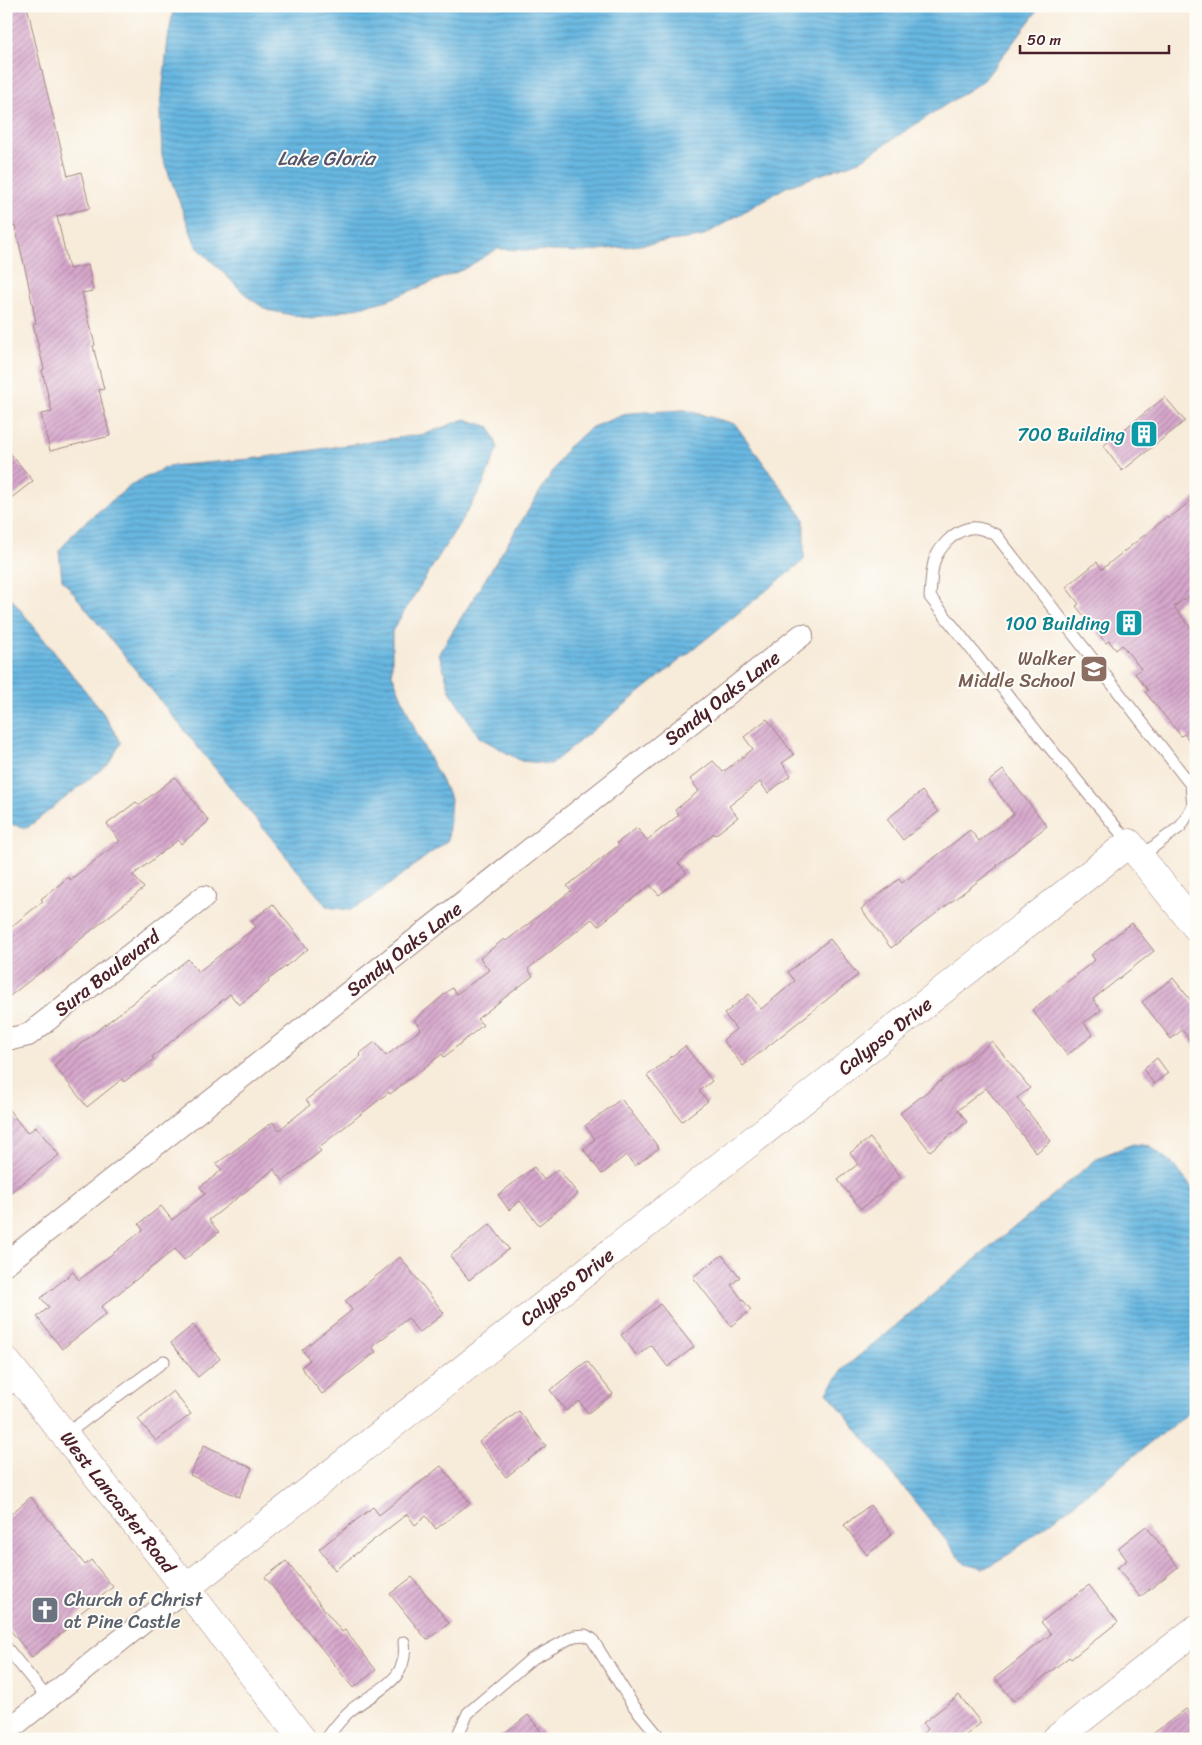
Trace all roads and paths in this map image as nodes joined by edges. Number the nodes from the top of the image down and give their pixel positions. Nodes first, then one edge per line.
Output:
1 (802, 635) dead end
2 (1134, 850) junction
3 (204, 897) dead end
4 (1196, 926) edge
5 (6, 1038) edge
6 (6, 1263) edge
7 (164, 1361) dead end
8 (11, 1378) edge
9 (65, 1435) junction
10 (186, 1588) junction
11 (1196, 1629) edge
12 (404, 1642) dead end
13 (6, 1647) edge
14 (48, 1699) junction
15 (6, 1732) edge
16 (302, 1739) edge
17 (326, 1739) edge
18 (456, 1739) edge
19 (661, 1739) edge
20 (1056, 1739) edge

1 - 6 street, Sandy Oaks Lane
2 - 2 lane
2 - 4 street
2 - 10 street, Calypso Drive
3 - 5 street, Sura Boulevard
7 - 9 lane
8 - 9 street, West Lancaster Road
9 - 10 street, West Lancaster Road
10 - 14 street, Calypso Drive
10 - 16 street, West Lancaster Road
11 - 20 street
12 - 17 lane
13 - 14 lane
14 - 15 street, Calypso Drive
18 - 19 lane

